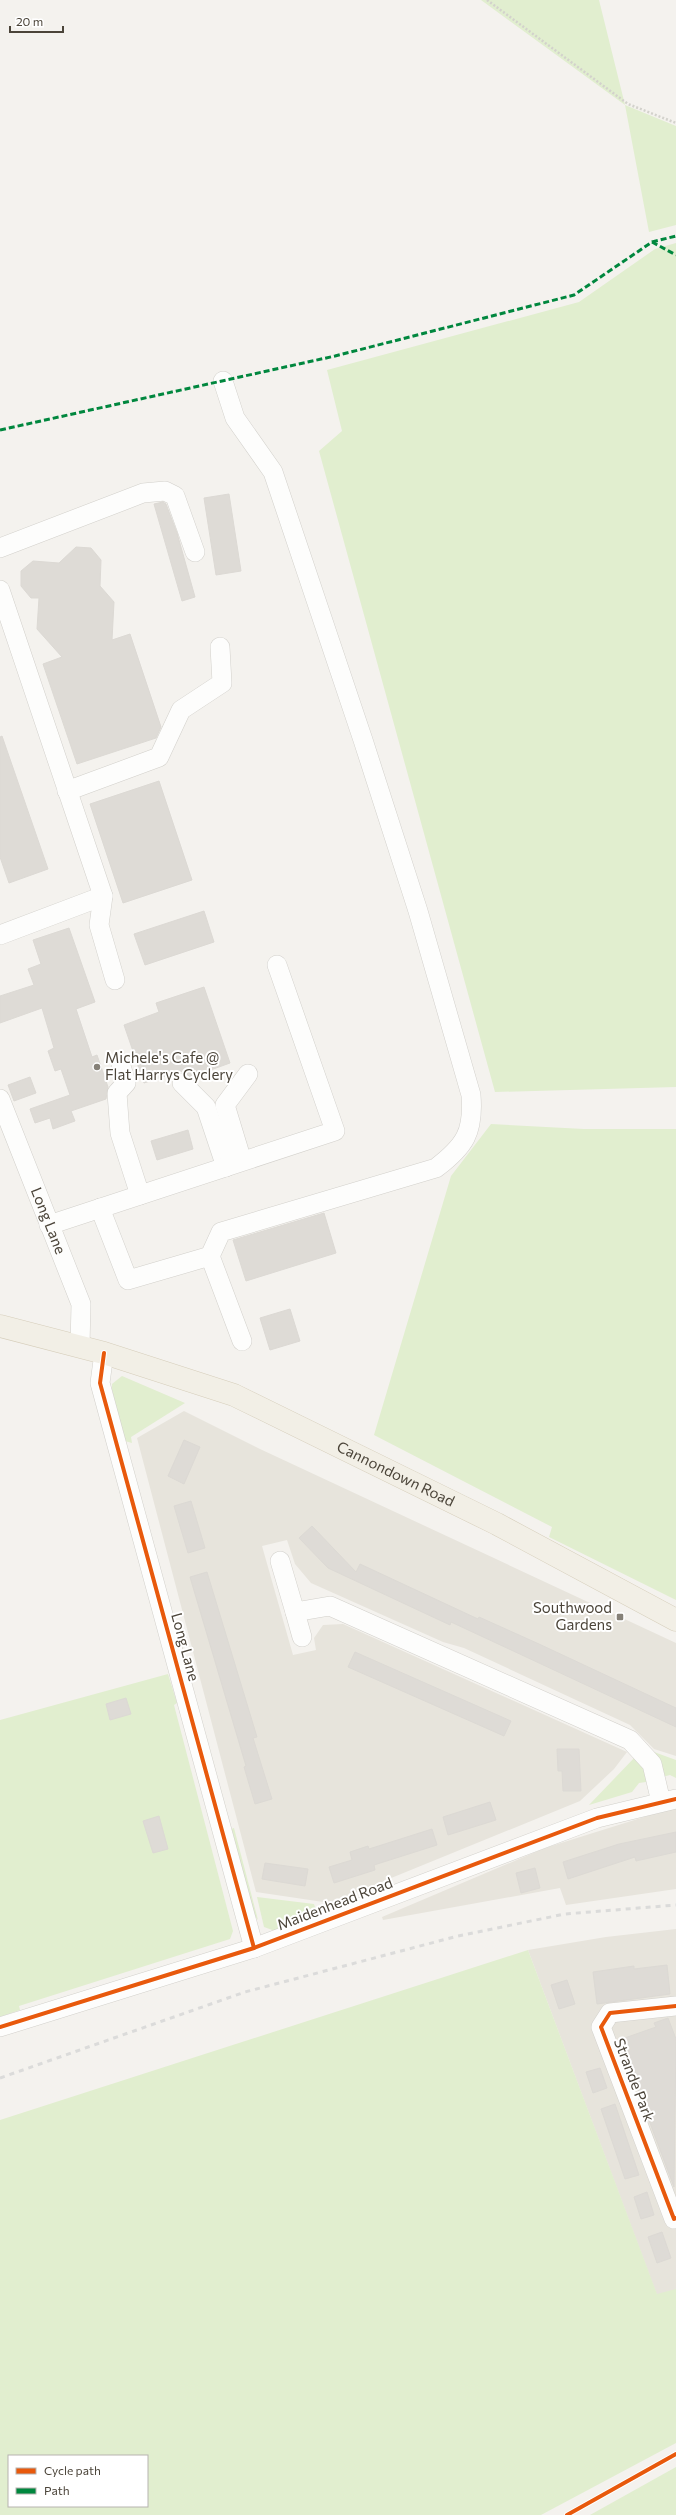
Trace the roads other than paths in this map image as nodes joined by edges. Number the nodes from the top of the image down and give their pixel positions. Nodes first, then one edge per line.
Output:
1 (223, 381) dead end
2 (0, 548) edge
3 (196, 552) dead end
4 (0, 590) edge
5 (220, 647) dead end
6 (67, 791) junction
7 (103, 896) junction
8 (0, 935) edge
9 (277, 965) dead end
10 (115, 980) dead end
11 (120, 1066) dead end
12 (248, 1074) dead end
13 (182, 1083) dead end
14 (0, 1099) edge
15 (234, 1164) junction
16 (140, 1195) junction
17 (100, 1208) junction
18 (50, 1225) junction
19 (210, 1256) junction
20 (0, 1326) edge
21 (242, 1341) dead end
22 (80, 1346) junction
23 (104, 1353) junction
24 (280, 1561) dead end
25 (295, 1612) junction
26 (676, 1620) edge
27 (302, 1637) dead end
28 (669, 1800) edge
29 (254, 1948) junction
30 (676, 2006) edge
31 (0, 2027) edge
32 (676, 2218) edge

1 - 19 street
2 - 3 street
4 - 6 street
5 - 6 street
6 - 7 street
7 - 8 street
7 - 10 street
9 - 15 street
11 - 16 street
12 - 15 street
13 - 15 street
14 - 18 street, Long Lane
15 - 16 street
16 - 17 street
17 - 18 street
17 - 19 street
18 - 22 street, Long Lane
19 - 21 street
20 - 22 main road, Cannondown Road
22 - 23 main road, Cannondown Road
23 - 26 main road, Cannondown Road
23 - 29 street, Long Lane
24 - 25 street
25 - 27 street
25 - 28 street
28 - 29 street, Maidenhead Road
29 - 31 street, Maidenhead Road
30 - 32 street, Strande Park

